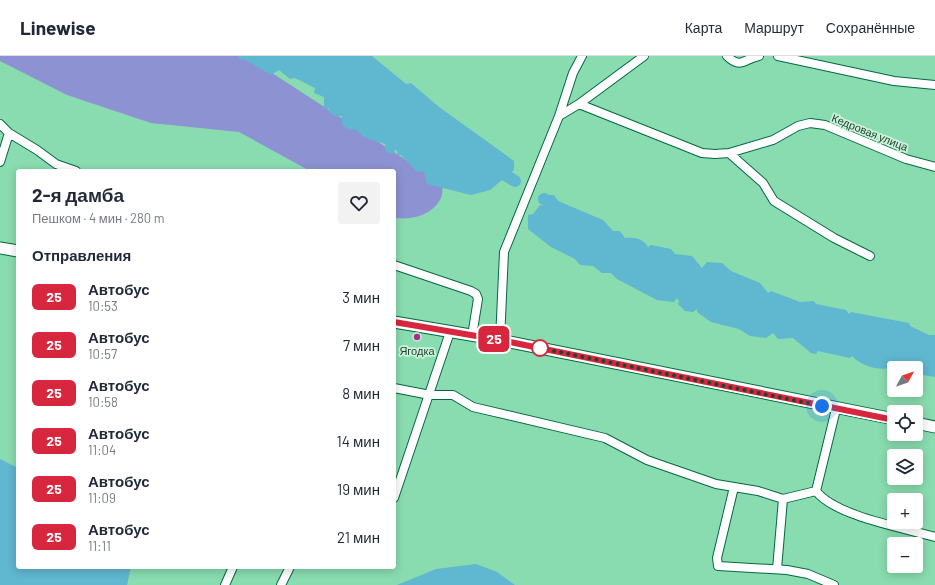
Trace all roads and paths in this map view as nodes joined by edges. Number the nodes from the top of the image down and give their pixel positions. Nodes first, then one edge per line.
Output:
1 (574, 56) edge
2 (582, 56) edge
3 (644, 56) edge
4 (727, 56) edge
5 (755, 56) edge
6 (778, 56) edge
7 (573, 73) junction
8 (935, 85) edge
9 (579, 104) junction
10 (560, 116) junction
11 (0, 124) edge
12 (9, 134) junction
13 (729, 153) junction
14 (0, 162) edge
15 (935, 167) edge
16 (70, 169) edge
17 (0, 248) edge
18 (16, 251) edge
19 (870, 256) dead end
20 (396, 266) edge
21 (396, 322) edge
22 (450, 332) junction
23 (472, 336) junction
24 (500, 340) junction
25 (396, 388) edge
26 (430, 395) junction
27 (836, 409) junction
28 (887, 419) edge
29 (923, 425) edge
30 (935, 427) edge
31 (734, 487) junction
32 (816, 491) junction
33 (396, 492) edge
34 (783, 499) junction
35 (935, 537) edge
36 (232, 569) edge
37 (289, 569) edge
38 (777, 569) junction
39 (225, 585) edge
40 (281, 585) edge
41 (834, 585) edge

1 - 7 street
2 - 7 street
3 - 9 street
4 - 5 street
6 - 8 street
7 - 10 street
9 - 10 street
9 - 13 street, Кедровая улица
10 - 24 street
11 - 12 street
12 - 14 street
12 - 16 street
13 - 15 street, Кедровая улица
13 - 19 street
17 - 18 main road
20 - 23 street
21 - 22 main road
22 - 23 main road
22 - 26 street
23 - 24 main road
24 - 27 main road
25 - 26 street
26 - 31 street
26 - 33 street
27 - 28 main road
27 - 32 street
29 - 30 main road
31 - 34 street
31 - 38 street
32 - 34 street
32 - 35 street
34 - 38 street
36 - 39 street
37 - 40 street
38 - 41 street

